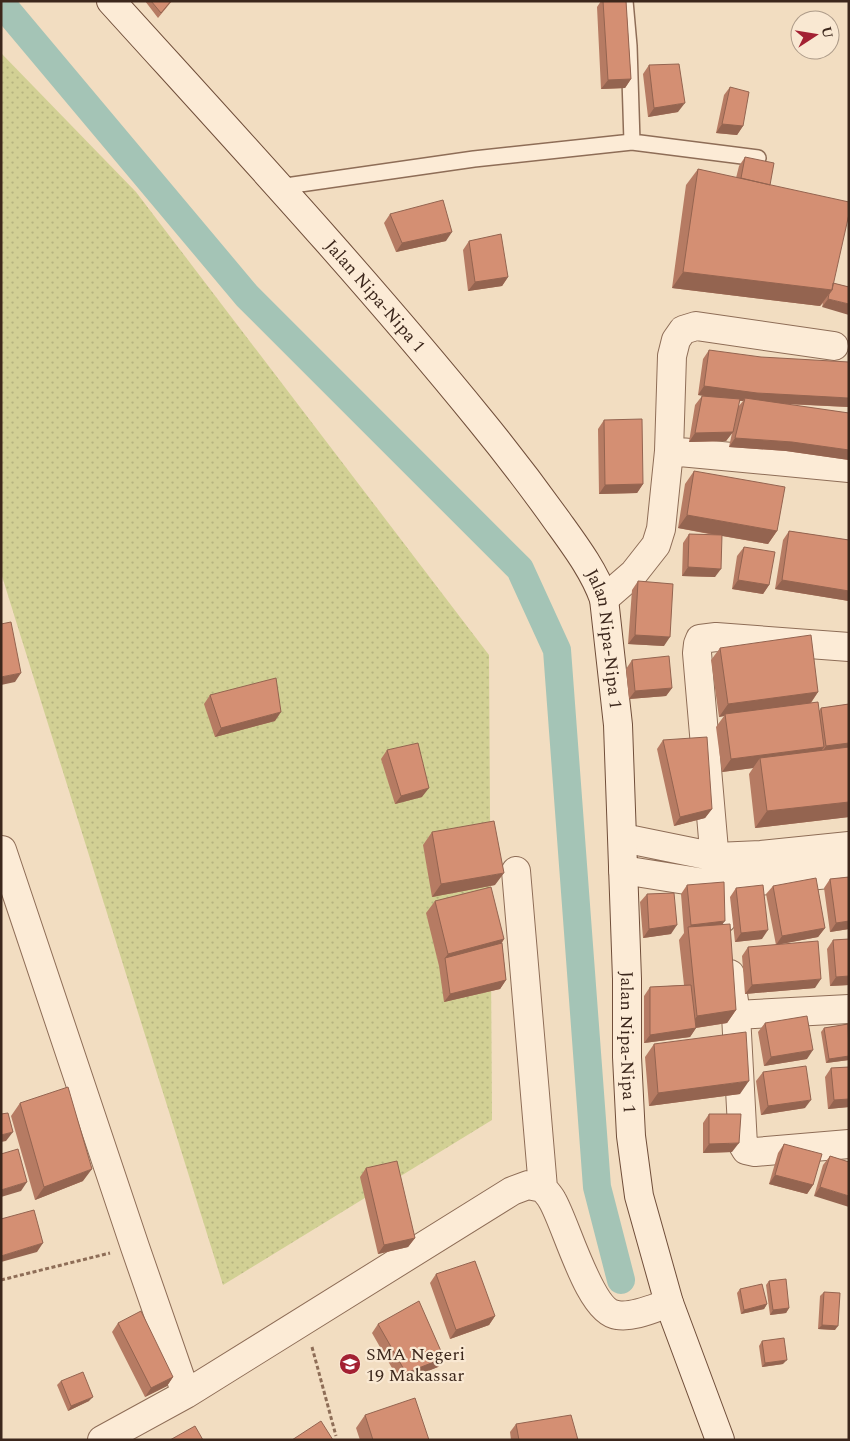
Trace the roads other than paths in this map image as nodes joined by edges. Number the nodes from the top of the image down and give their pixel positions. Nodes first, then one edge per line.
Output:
1 (112, 1) edge
2 (625, 1) edge
3 (632, 142) junction
4 (758, 158) edge
5 (279, 187) junction
6 (834, 346) dead end
7 (669, 451) junction
8 (849, 468) edge
9 (604, 599) junction
10 (849, 647) edge
11 (623, 838) junction
12 (849, 846) edge
13 (2, 850) edge
14 (716, 857) junction
15 (623, 870) junction
16 (516, 872) dead end
17 (849, 872) edge
18 (717, 885) junction
19 (849, 1009) edge
20 (736, 1015) junction
21 (849, 1144) edge
22 (543, 1188) junction
23 (669, 1303) junction
24 (186, 1394) junction
25 (102, 1440) edge
26 (720, 1440) edge

1 - 5 street, Jalan Nipa-Nipa 1
2 - 3 lane
3 - 4 lane
3 - 5 lane
5 - 9 street, Jalan Nipa-Nipa 1
6 - 7 street
7 - 8 street
7 - 9 street
9 - 11 street, Jalan Nipa-Nipa 1
10 - 14 street
11 - 14 street
11 - 15 street, Jalan Nipa-Nipa 1
12 - 14 street
13 - 24 street
14 - 18 street
15 - 18 street
15 - 23 street, Jalan Nipa-Nipa 1
16 - 22 street
17 - 18 street
18 - 20 street
19 - 20 street
20 - 21 street
22 - 23 street
22 - 24 street
23 - 26 street, Jalan Nipa-Nipa 1
24 - 25 street

